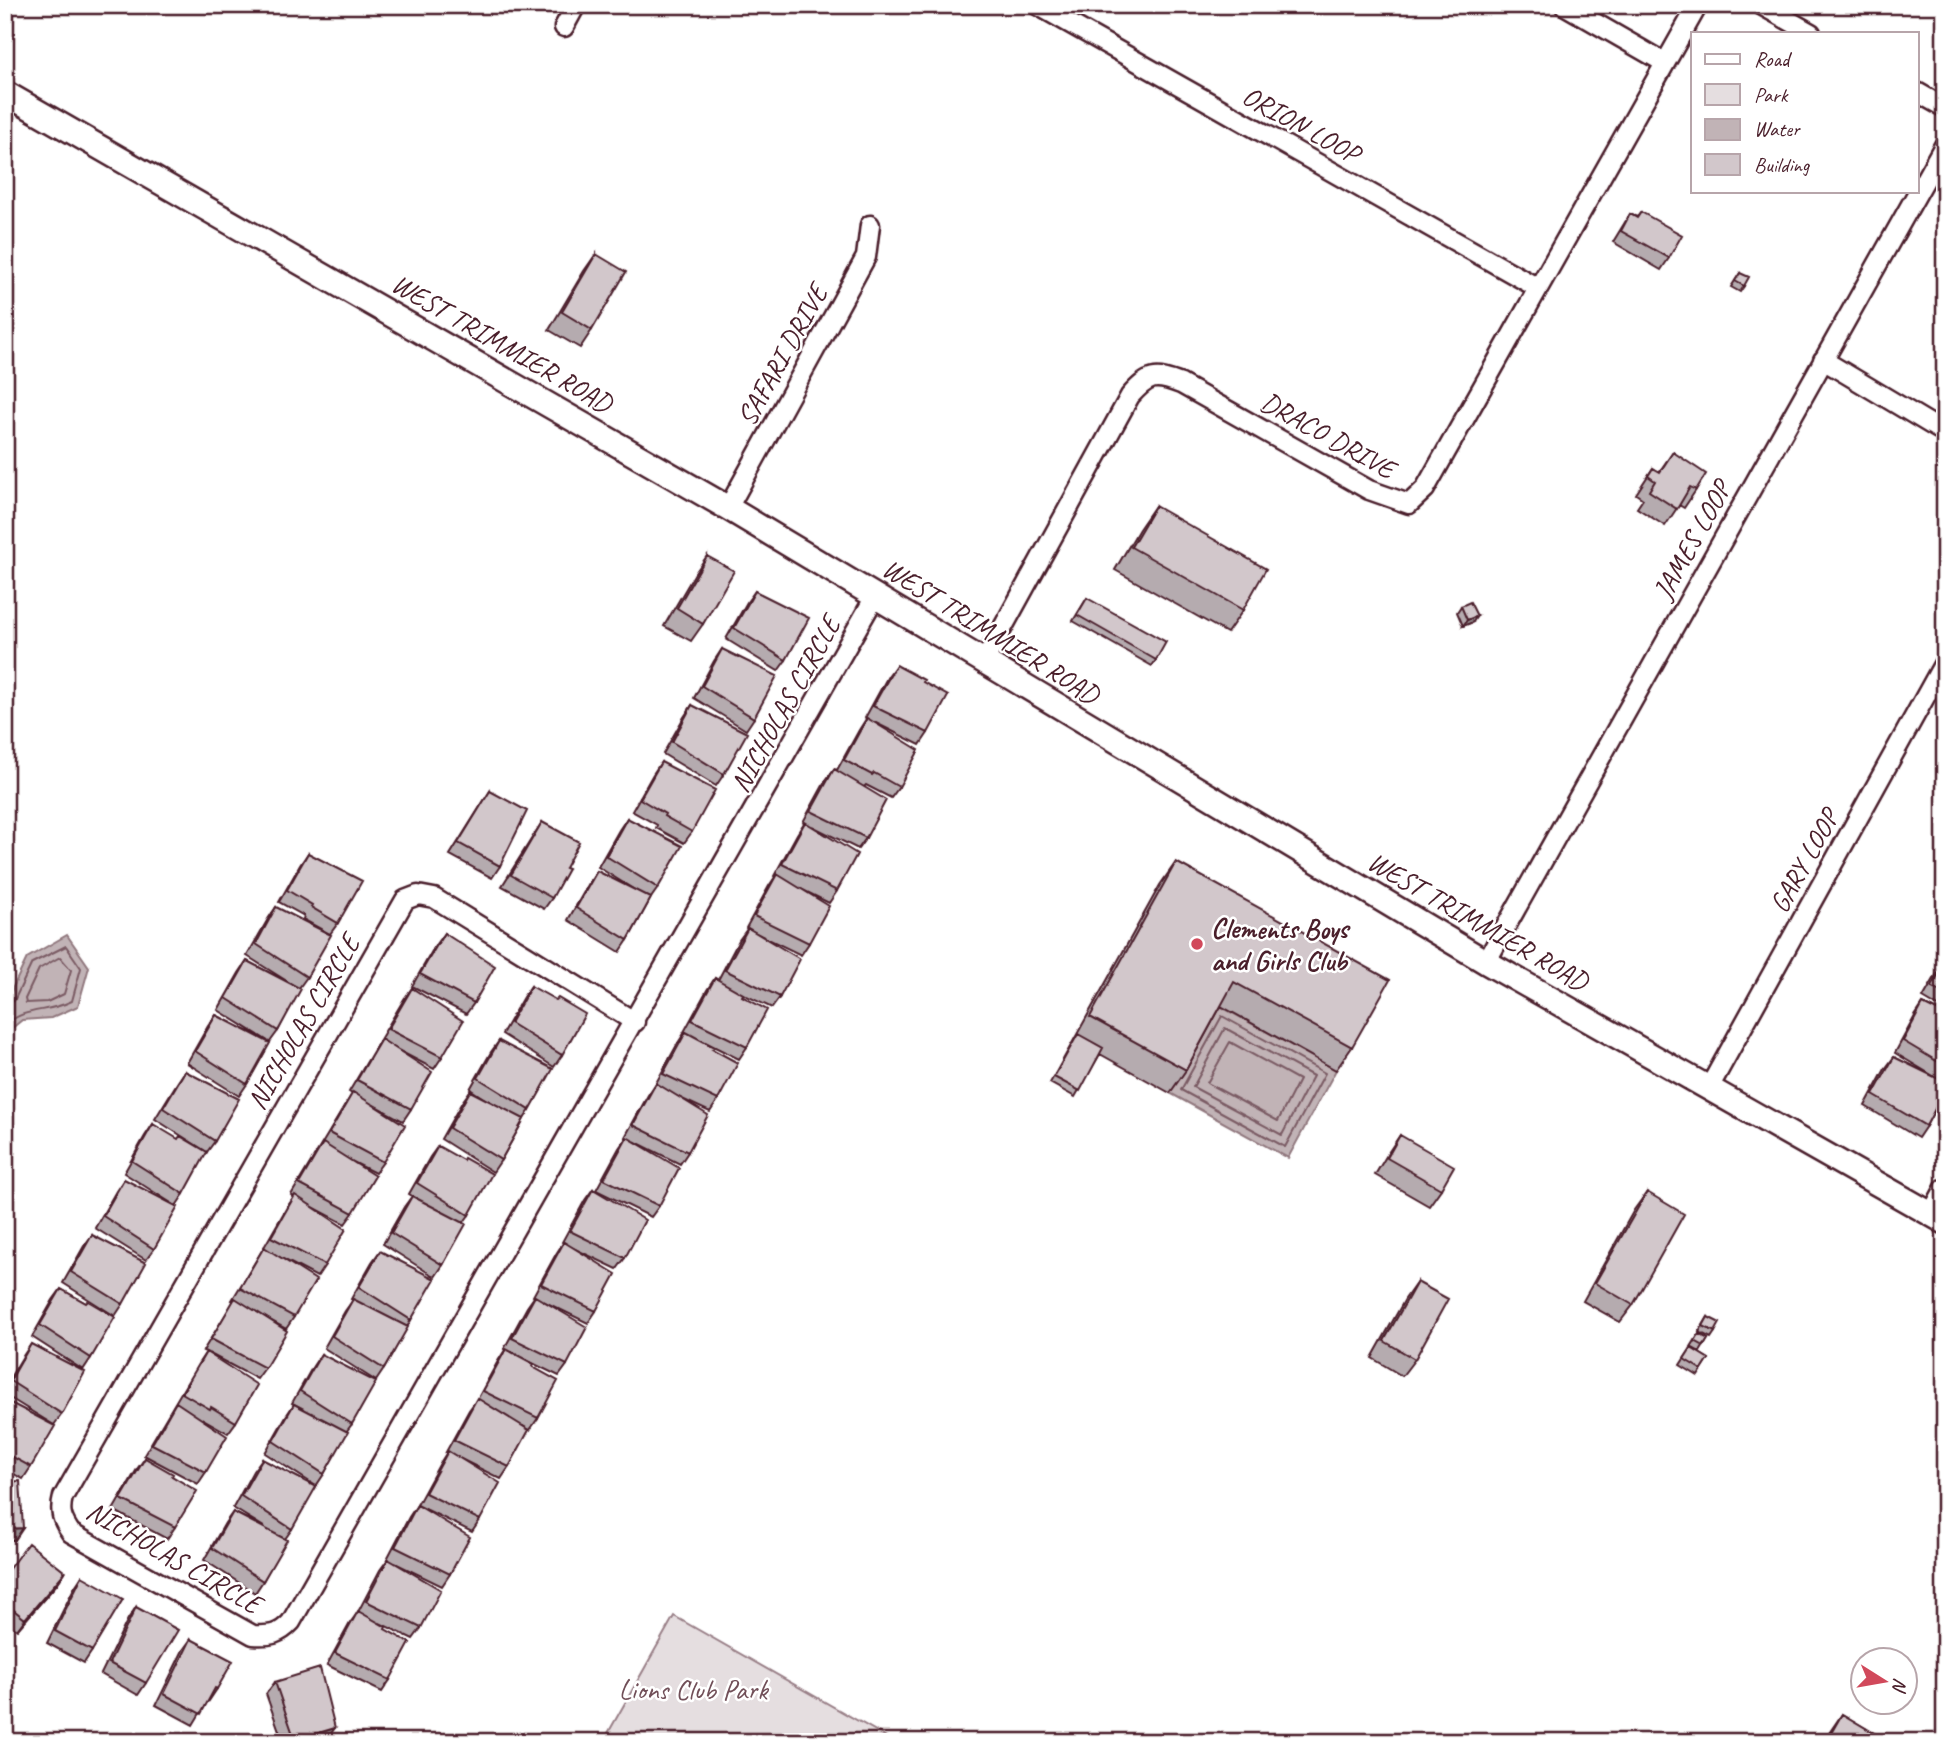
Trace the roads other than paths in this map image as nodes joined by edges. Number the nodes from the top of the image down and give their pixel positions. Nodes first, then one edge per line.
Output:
1 (576, 5) edge
2 (1037, 5) edge
3 (1564, 5) edge
4 (1698, 5) edge
5 (1761, 5) edge
6 (564, 27) dead end
7 (1809, 32) edge
8 (1665, 63) junction
9 (5, 93) edge
10 (1918, 93) edge
11 (1945, 108) edge
12 (1945, 144) edge
13 (1918, 192) edge
14 (1918, 192) edge
15 (870, 225) dead end
16 (1538, 288) junction
17 (1823, 360) junction
18 (1945, 433) edge
19 (728, 508) junction
20 (876, 595) junction
21 (985, 660) junction
22 (1945, 661) edge
23 (1486, 962) junction
24 (635, 1022) junction
25 (1710, 1086) junction
26 (1945, 1188) edge
27 (1938, 1218) edge

1 - 6 street
2 - 16 street, ORION LOOP
3 - 8 street
4 - 8 street, DRACO DRIVE
5 - 7 street
8 - 16 street, DRACO DRIVE
9 - 19 main road, WEST TRIMMIER ROAD
10 - 11 street
12 - 13 street, JAMES LOOP
14 - 17 street, JAMES LOOP
15 - 19 street, SAFARI DRIVE
16 - 21 street, DRACO DRIVE
17 - 18 street
17 - 23 street, JAMES LOOP
19 - 20 main road, WEST TRIMMIER ROAD
20 - 21 main road, WEST TRIMMIER ROAD
20 - 24 street, NICHOLAS CIRCLE
21 - 23 main road, WEST TRIMMIER ROAD
22 - 25 street, GARY LOOP
23 - 25 main road, WEST TRIMMIER ROAD
24 - 24 street, NICHOLAS CIRCLE
25 - 27 main road, WEST TRIMMIER ROAD
26 - 27 street

